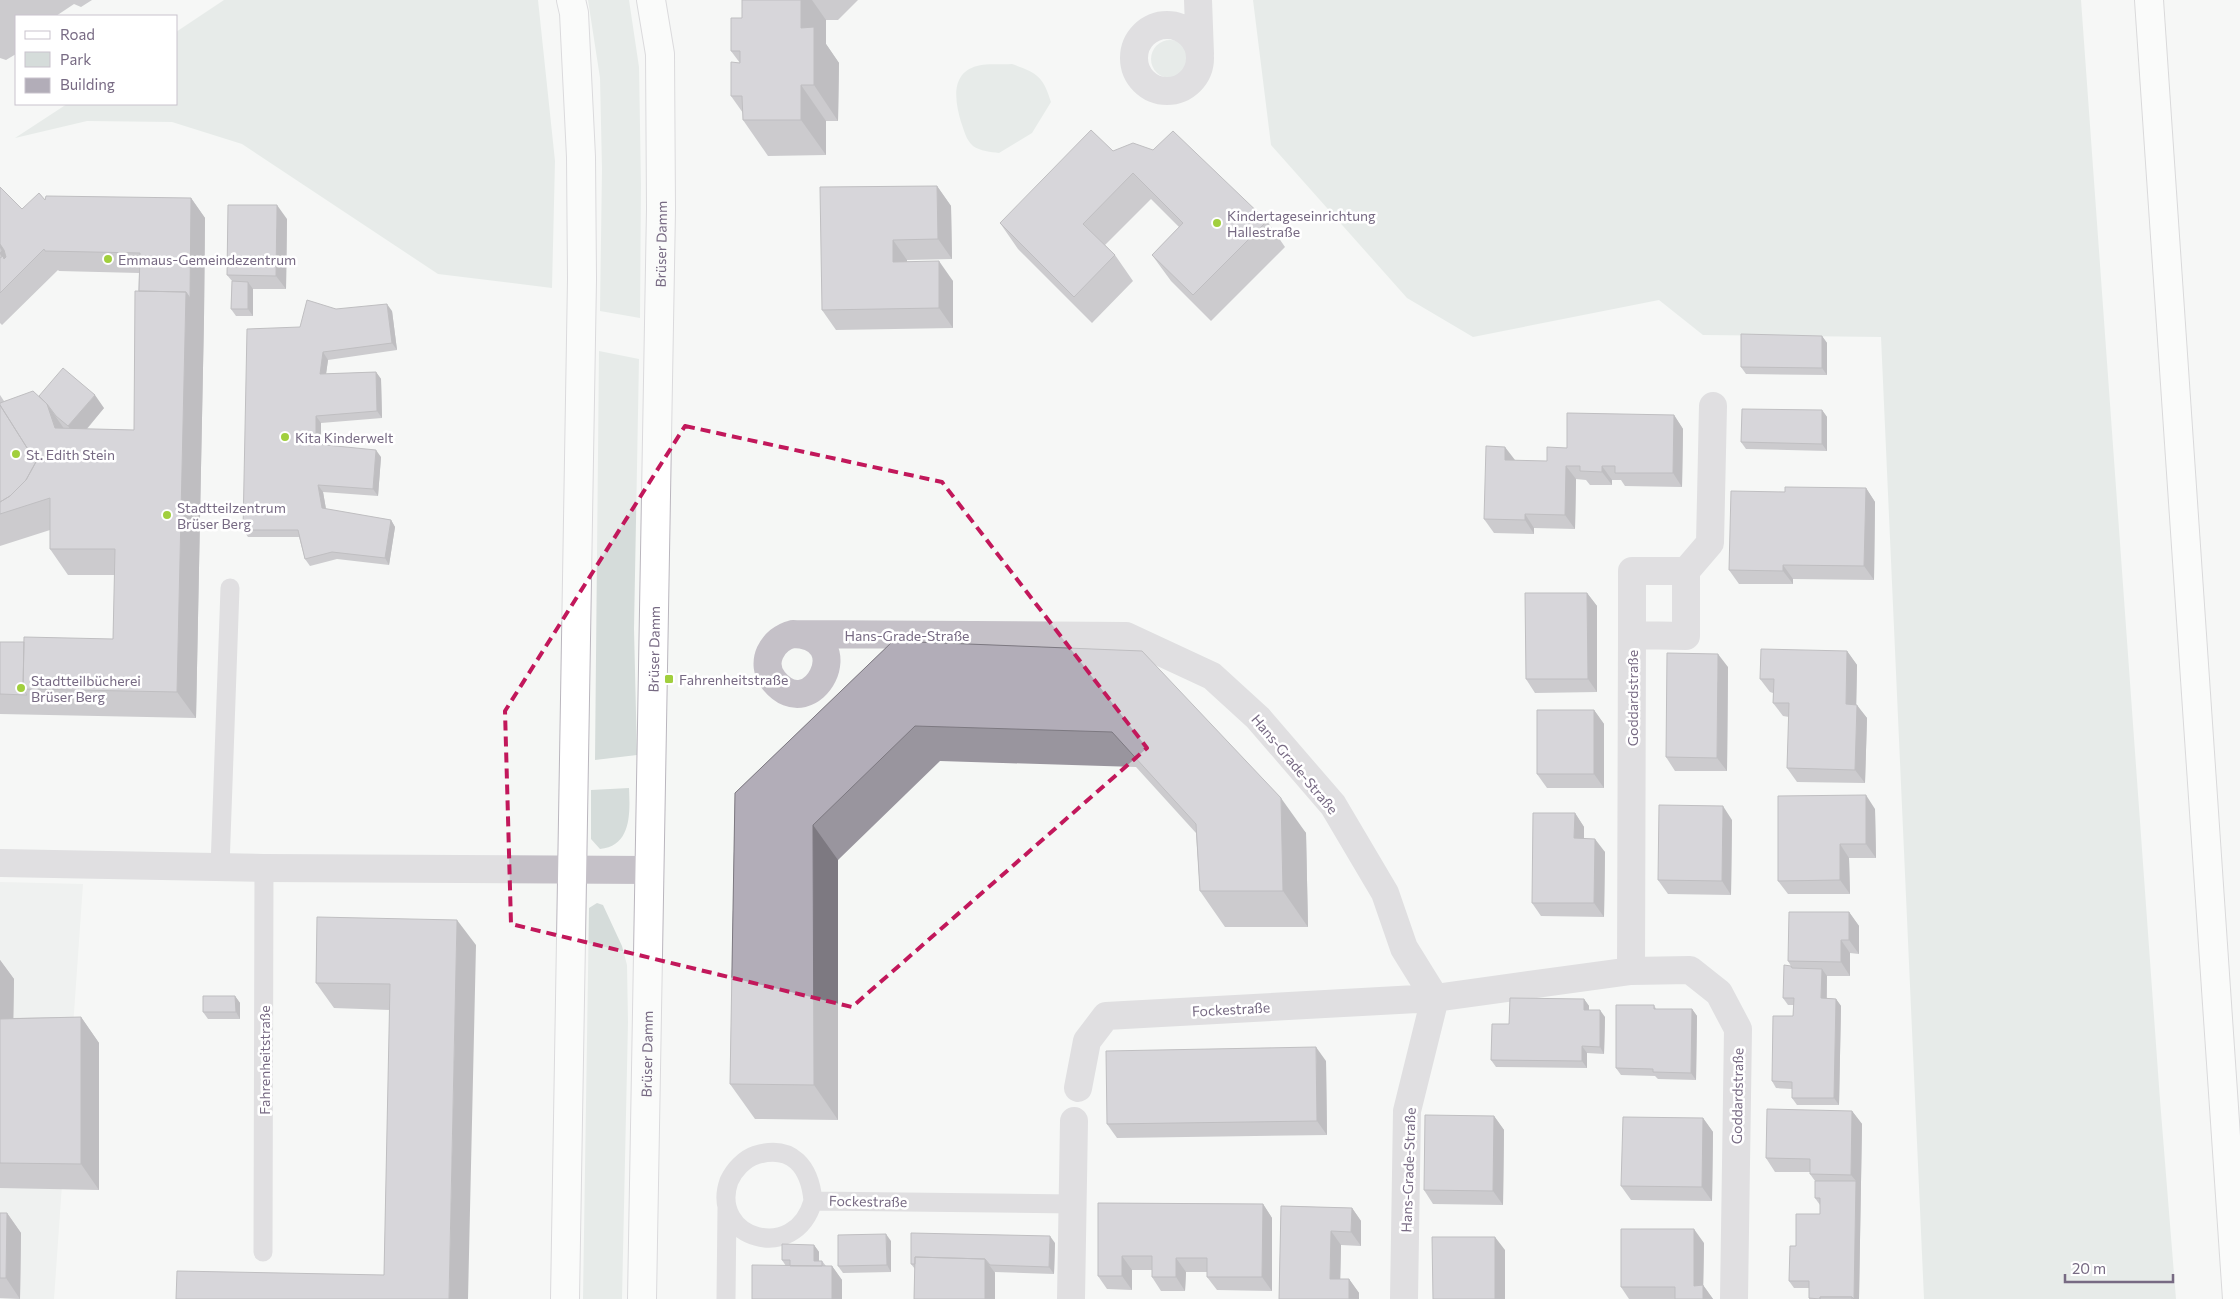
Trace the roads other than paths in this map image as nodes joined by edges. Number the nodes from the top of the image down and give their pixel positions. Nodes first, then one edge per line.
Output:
1 (572, 0) edge
2 (651, 0) edge
3 (1198, 0) edge
4 (2149, 0) edge
5 (1200, 55) dead end
6 (1713, 406) dead end
7 (1686, 571) junction
8 (230, 588) dead end
9 (793, 634) dead end
10 (1632, 635) junction
11 (0, 863) edge
12 (220, 866) junction
13 (264, 868) junction
14 (649, 870) junction
15 (572, 871) junction
16 (1631, 971) junction
17 (1434, 998) junction
18 (1078, 1088) dead end
19 (1074, 1121) dead end
20 (813, 1201) junction
21 (1073, 1204) junction
22 (727, 1206) junction
23 (263, 1252) dead end
24 (564, 1299) edge
25 (642, 1299) edge
26 (726, 1299) edge
27 (1071, 1299) edge
28 (1404, 1299) edge
29 (1734, 1299) edge
30 (2237, 1299) edge

1 - 15 main road
2 - 14 main road, Brüser Damm
3 - 5 street
4 - 30 main road
6 - 7 street
7 - 10 street, Goddardstraße
7 - 10 street, Goddardstraße
8 - 12 lane
9 - 17 street, Hans-Grade-Straße
10 - 16 street, Goddardstraße
11 - 12 street
12 - 13 street
13 - 15 street
13 - 23 lane, Fahrenheitstraße
14 - 15 street
14 - 25 main road, Brüser Damm
15 - 24 main road
16 - 17 street, Goddardstraße
16 - 29 street, Goddardstraße
17 - 18 street, Fockestraße
17 - 28 street, Hans-Grade-Straße
19 - 21 street
20 - 21 lane, Fockestraße
20 - 22 lane, Fockestraße
20 - 22 lane, Fockestraße
21 - 27 street
22 - 26 lane, Fockestraße

